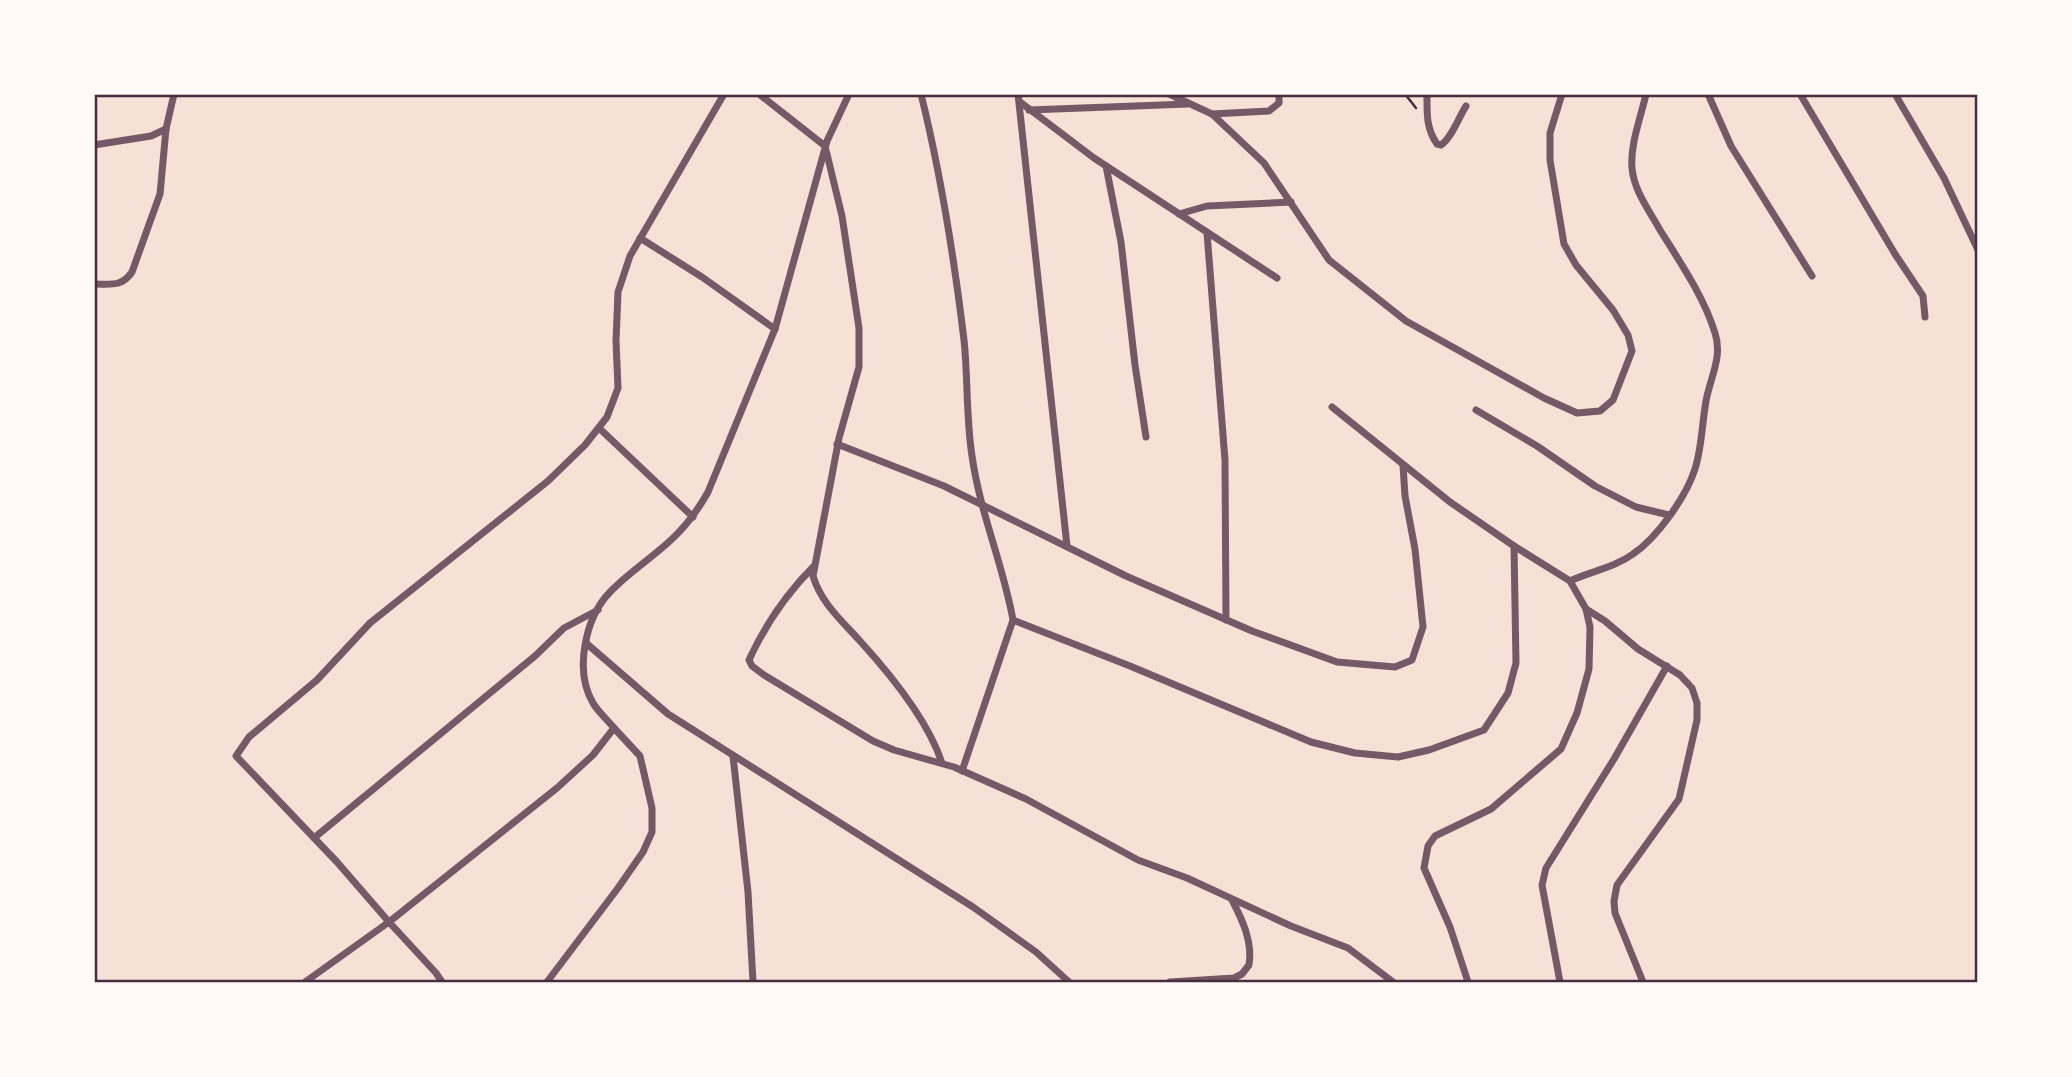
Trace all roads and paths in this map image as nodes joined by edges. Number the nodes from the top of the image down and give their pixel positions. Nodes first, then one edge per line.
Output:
1 (174, 94) edge
2 (759, 94) edge
3 (849, 94) edge
4 (921, 94) edge
5 (1169, 94) edge
6 (1279, 94) edge
7 (1427, 94) edge
8 (1562, 94) edge
9 (1646, 94) edge
10 (1708, 94) edge
11 (1800, 94) edge
12 (1895, 94) edge
13 (723, 96) edge
14 (1019, 98) edge
15 (1192, 104) junction
16 (1466, 106) dead end
17 (1028, 110) junction
18 (1212, 114) junction
19 (166, 129) junction
20 (94, 145) edge
21 (825, 146) junction
22 (1106, 166) junction
23 (1291, 202) junction
24 (1179, 214) junction
25 (1207, 233) junction
26 (640, 238) junction
27 (1978, 250) edge
28 (1812, 276) dead end
29 (1277, 278) dead end
30 (94, 284) edge
31 (1925, 317) dead end
32 (775, 329) junction
33 (1332, 407) dead end
34 (1476, 410) dead end
35 (599, 428) junction
36 (1146, 437) dead end
37 (837, 444) junction
38 (1403, 465) junction
39 (981, 504) junction
40 (1669, 515) junction
41 (693, 517) junction
42 (1514, 546) junction
43 (1067, 547) junction
44 (814, 566) junction
45 (1570, 581) junction
46 (1586, 609) junction
47 (598, 610) junction
48 (1013, 620) junction
49 (1226, 620) junction
50 (586, 643) junction
51 (1667, 666) junction
52 (614, 728) junction
53 (733, 756) junction
54 (942, 763) junction
55 (962, 771) junction
56 (314, 838) junction
57 (1231, 899) junction
58 (389, 922) junction
59 (305, 982) edge
60 (442, 982) edge
61 (547, 982) edge
62 (753, 982) edge
63 (1069, 982) edge
64 (1170, 982) edge
65 (1393, 982) edge
66 (1468, 982) edge
67 (1560, 982) edge
68 (1643, 982) edge

1 - 19 street
2 - 21 street
3 - 21 street
4 - 39 street
5 - 15 street
6 - 18 street
7 - 16 street
8 - 23 street
9 - 40 street
10 - 28 street
11 - 31 street
12 - 27 street
13 - 26 street
14 - 17 street
14 - 43 street
15 - 17 street
15 - 18 street
17 - 22 street
18 - 23 street
19 - 20 street
19 - 30 street
21 - 32 street
21 - 37 street
22 - 24 street
22 - 36 street
23 - 24 street
24 - 25 street
25 - 29 street
25 - 49 street
26 - 32 street
26 - 35 street
32 - 41 street
33 - 38 street
34 - 40 street
35 - 41 street
35 - 56 street
37 - 39 street
37 - 44 street
38 - 42 street
38 - 49 street
39 - 43 street
39 - 48 street
40 - 45 street
41 - 47 street
42 - 45 street
42 - 48 street
43 - 49 street
44 - 54 street
44 - 54 street
45 - 46 street
46 - 51 street
46 - 66 street
47 - 50 street
47 - 56 street
48 - 55 street
50 - 52 street
50 - 53 street
51 - 67 street
51 - 68 street
52 - 58 street
52 - 61 street
53 - 62 street
53 - 63 street
54 - 55 street
55 - 57 street
56 - 58 street
57 - 64 street
57 - 65 street
58 - 59 street
58 - 60 street

